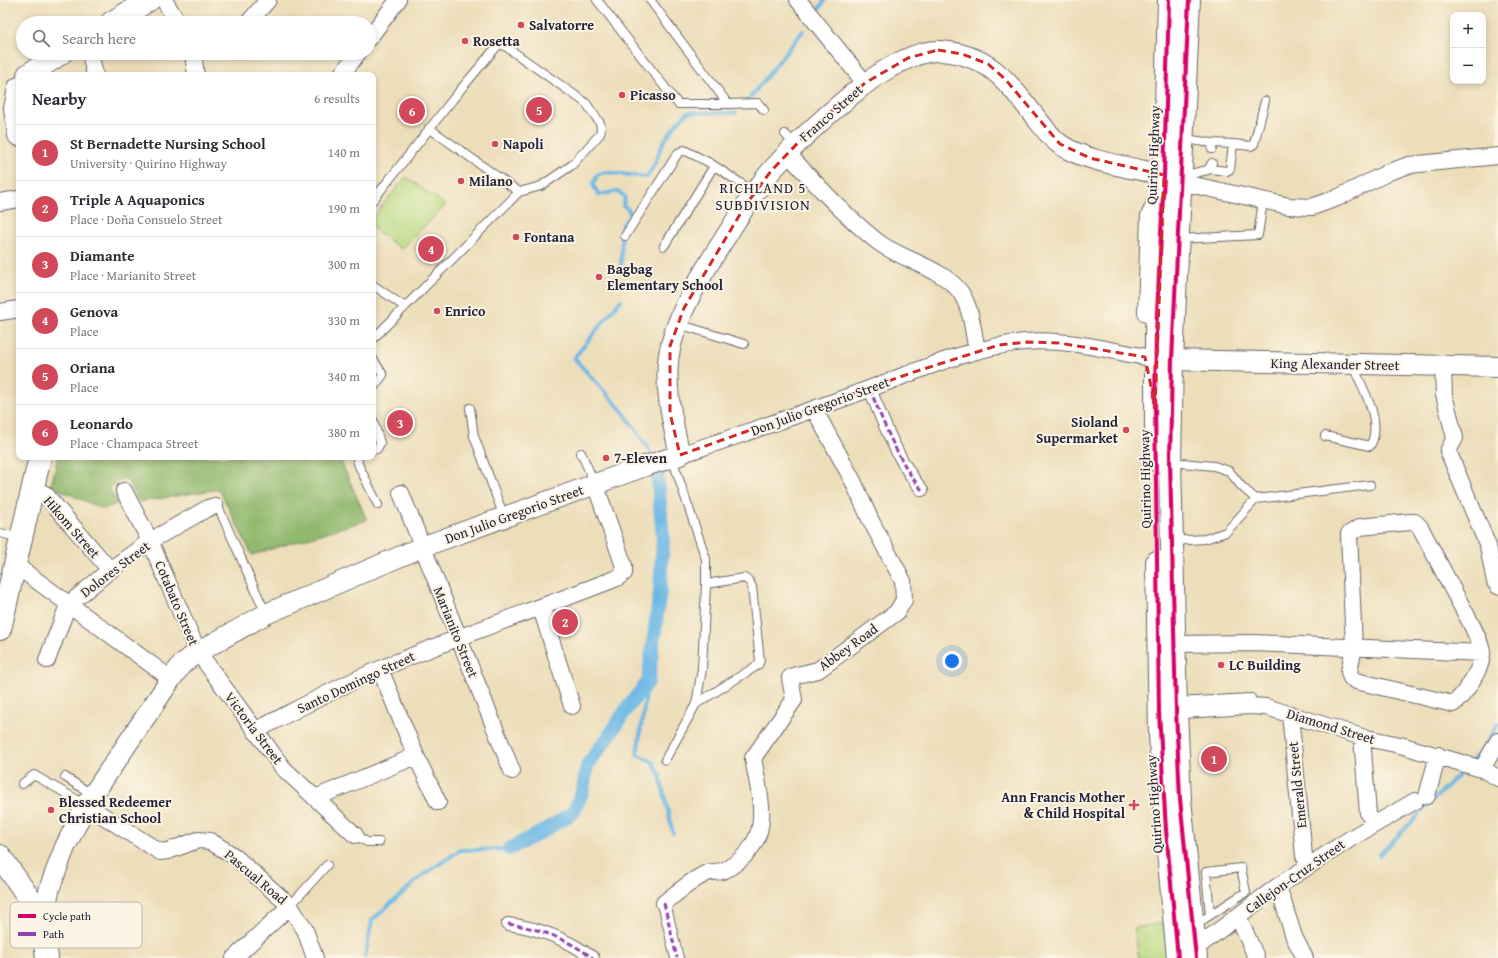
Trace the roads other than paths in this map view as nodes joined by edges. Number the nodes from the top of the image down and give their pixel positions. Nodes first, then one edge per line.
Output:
1 (150, 0) edge
2 (164, 0) edge
3 (268, 0) edge
4 (398, 0) edge
5 (597, 0) edge
6 (650, 0) edge
7 (798, 0) edge
8 (1169, 0) edge
9 (1189, 0) edge
10 (123, 16) edge
11 (174, 16) edge
12 (254, 16) edge
13 (376, 29) edge
14 (50, 60) edge
15 (92, 60) edge
16 (193, 60) edge
17 (353, 60) edge
18 (32, 72) edge
19 (94, 72) edge
20 (195, 72) edge
21 (343, 72) edge
22 (864, 84) junction
23 (1265, 101) dead end
24 (16, 104) edge
25 (728, 104) junction
26 (764, 110) dead end
27 (16, 116) edge
28 (429, 128) junction
29 (1184, 139) junction
30 (789, 144) junction
31 (1233, 144) junction
32 (1498, 156) edge
33 (714, 166) junction
34 (1172, 179) junction
35 (519, 192) junction
36 (755, 192) junction
37 (376, 196) edge
38 (16, 199) edge
39 (1263, 201) junction
40 (0, 202) edge
41 (625, 236) dead end
42 (1177, 239) junction
43 (664, 246) dead end
44 (376, 286) edge
45 (404, 307) junction
46 (16, 309) edge
47 (0, 312) edge
48 (677, 324) junction
49 (376, 336) edge
50 (744, 344) dead end
51 (977, 351) junction
52 (1145, 357) junction
53 (1172, 360) junction
54 (1352, 363) junction
55 (376, 364) edge
56 (1443, 366) junction
57 (1498, 367) edge
58 (376, 384) edge
59 (870, 389) junction
60 (1155, 406) junction
61 (470, 408) dead end
62 (814, 409) junction
63 (376, 430) edge
64 (1325, 436) dead end
65 (376, 448) edge
66 (581, 453) dead end
67 (676, 456) junction
68 (39, 460) edge
69 (357, 460) edge
70 (1170, 462) junction
71 (595, 484) junction
72 (1370, 486) dead end
73 (32, 488) junction
74 (124, 490) dead end
75 (922, 490) dead end
76 (401, 492) dead end
77 (1256, 499) junction
78 (378, 504) dead end
79 (215, 506) joint
80 (504, 517) junction
81 (10, 535) edge
82 (150, 541) junction
83 (1172, 541) junction
84 (422, 547) junction
85 (14, 564) junction
86 (110, 570) junction
87 (706, 584) junction
88 (1498, 586) edge
89 (68, 604) junction
90 (541, 608) junction
91 (266, 614) junction
92 (0, 629) edge
93 (458, 638) junction
94 (1174, 644) junction
95 (1354, 647) junction
96 (198, 652) junction
97 (1482, 653) junction
98 (46, 660) dead end
99 (380, 669) junction
100 (171, 679) junction
101 (1251, 698) dead end
102 (696, 704) junction
103 (572, 706) dead end
104 (1170, 708) junction
105 (1290, 714) junction
106 (255, 731) junction
107 (1362, 737) junction
108 (1498, 741) edge
109 (1438, 755) junction
110 (416, 756) junction
111 (665, 760) dead end
112 (1482, 769) junction
113 (512, 771) dead end
114 (65, 777) dead end
115 (1498, 778) edge
116 (22, 784) dead end
117 (316, 798) junction
118 (90, 800) junction
119 (438, 802) dead end
120 (1368, 814) dead end
121 (355, 835) joint
122 (379, 842) dead end
123 (0, 856) edge
124 (1304, 856) dead end
125 (327, 865) dead end
126 (1278, 886) junction
127 (1194, 891) junction
128 (32, 902) edge
129 (46, 902) edge
130 (664, 903) joint
131 (290, 906) junction
132 (1238, 916) junction
133 (1201, 920) junction
134 (508, 924) dead end
135 (46, 948) edge
136 (1188, 956) edge
137 (1256, 957) edge
138 (47, 958) edge
139 (234, 958) edge
140 (315, 958) edge
141 (592, 958) edge
142 (677, 958) edge
143 (1305, 958) edge

1 - 10 main road
2 - 11 street
3 - 12 street
4 - 13 street
5 - 25 lane
6 - 25 lane
7 - 22 street
8 - 34 main road, Quirino Highway
9 - 29 main road, Quirino Highway
14 - 18 main road
15 - 19 street
16 - 20 street
17 - 21 street
22 - 30 street, Franco Street
22 - 34 street, Franco Street
23 - 31 lane
24 - 27 main road
25 - 26 lane
28 - 35 lane
28 - 35 lane
28 - 37 lane
29 - 31 lane
29 - 34 main road, Quirino Highway
30 - 36 street, Franco Street
30 - 51 street
31 - 34 lane
32 - 39 street
33 - 36 lane
33 - 41 lane
33 - 43 lane
34 - 39 street
34 - 42 main road, Quirino Highway
34 - 52 street, Quirino Highway
34 - 60 main road, Quirino Highway
35 - 45 lane
36 - 48 street, Franco Street
38 - 40 street
39 - 42 lane
42 - 53 main road, Quirino Highway
44 - 45 lane
45 - 49 lane
46 - 47 street
48 - 50 lane
48 - 67 street, Franco Street
51 - 52 street, Don Julio Gregorio Street
51 - 59 street, Don Julio Gregorio Street
52 - 60 street, Quirino Highway
53 - 54 street, King Alexander Street
53 - 70 main road, Quirino Highway
54 - 56 street, King Alexander Street
54 - 64 lane
55 - 58 lane
56 - 57 street, King Alexander Street
56 - 88 street
59 - 62 street, Don Julio Gregorio Street
59 - 75 street
60 - 104 main road, Quirino Highway
61 - 80 lane
62 - 67 street, Don Julio Gregorio Street
62 - 130 street, Abbey Road
63 - 65 lane
66 - 71 lane
67 - 71 street, Don Julio Gregorio Street
67 - 87 lane
68 - 73 main road
69 - 78 lane
70 - 77 lane
70 - 83 main road, Quirino Highway
71 - 80 street, Don Julio Gregorio Street
71 - 90 street, Santo Domingo Street
72 - 77 lane
73 - 81 main road
73 - 86 street, Hikom Street
74 - 82 street, Cotabato Street
76 - 84 street, Marianito Street
77 - 83 lane
79 - 82 street, Dolores Street
79 - 91 lane
80 - 84 street, Don Julio Gregorio Street
81 - 85 main road
82 - 86 street, Dolores Street
82 - 96 street, Cotabato Street
83 - 94 main road, Quirino Highway
84 - 91 street, Don Julio Gregorio Street
84 - 93 street, Marianito Street
85 - 89 street
85 - 92 main road
86 - 89 street, Dolores Street
87 - 102 lane
87 - 102 lane
89 - 98 street, Dolores Street
89 - 100 street
90 - 93 street, Santo Domingo Street
90 - 103 street
91 - 96 street, Don Julio Gregorio Street
93 - 99 street, Santo Domingo Street
93 - 113 street, Marianito Street
94 - 95 street
94 - 104 main road, Quirino Highway
95 - 97 street
95 - 97 street
95 - 97 street
96 - 100 street, Don Julio Gregorio Street
96 - 106 street, Victoria Street
99 - 106 street, Santo Domingo Street
99 - 110 street
100 - 118 street, Don Julio Gregorio Street
101 - 104 lane
102 - 111 lane
104 - 105 street, Diamond Street
104 - 127 main road, Quirino Highway
105 - 107 street, Diamond Street
105 - 124 street, Emerald Street
106 - 117 street, Victoria Street
107 - 109 street, Diamond Street
107 - 120 street
108 - 112 street
109 - 112 street, Diamond Street
109 - 126 street, Callejon-Cruz Street
110 - 117 street
110 - 119 street
112 - 115 street, Diamond Street
114 - 118 lane
116 - 118 lane
117 - 121 street, Victoria Street
118 - 129 street, Don Julio Gregorio Street
118 - 131 street, Pascual Road
121 - 122 lane
123 - 128 main road
125 - 131 lane
126 - 132 street, Callejon-Cruz Street
126 - 143 street
127 - 133 main road, Quirino Highway
127 - 133 lane
127 - 136 main road, Quirino Highway
130 - 142 street
131 - 139 street
131 - 140 street, Pascual Road
132 - 136 street, Callejon-Cruz Street
132 - 137 street
133 - 136 main road, Quirino Highway
134 - 141 street
135 - 138 main road

